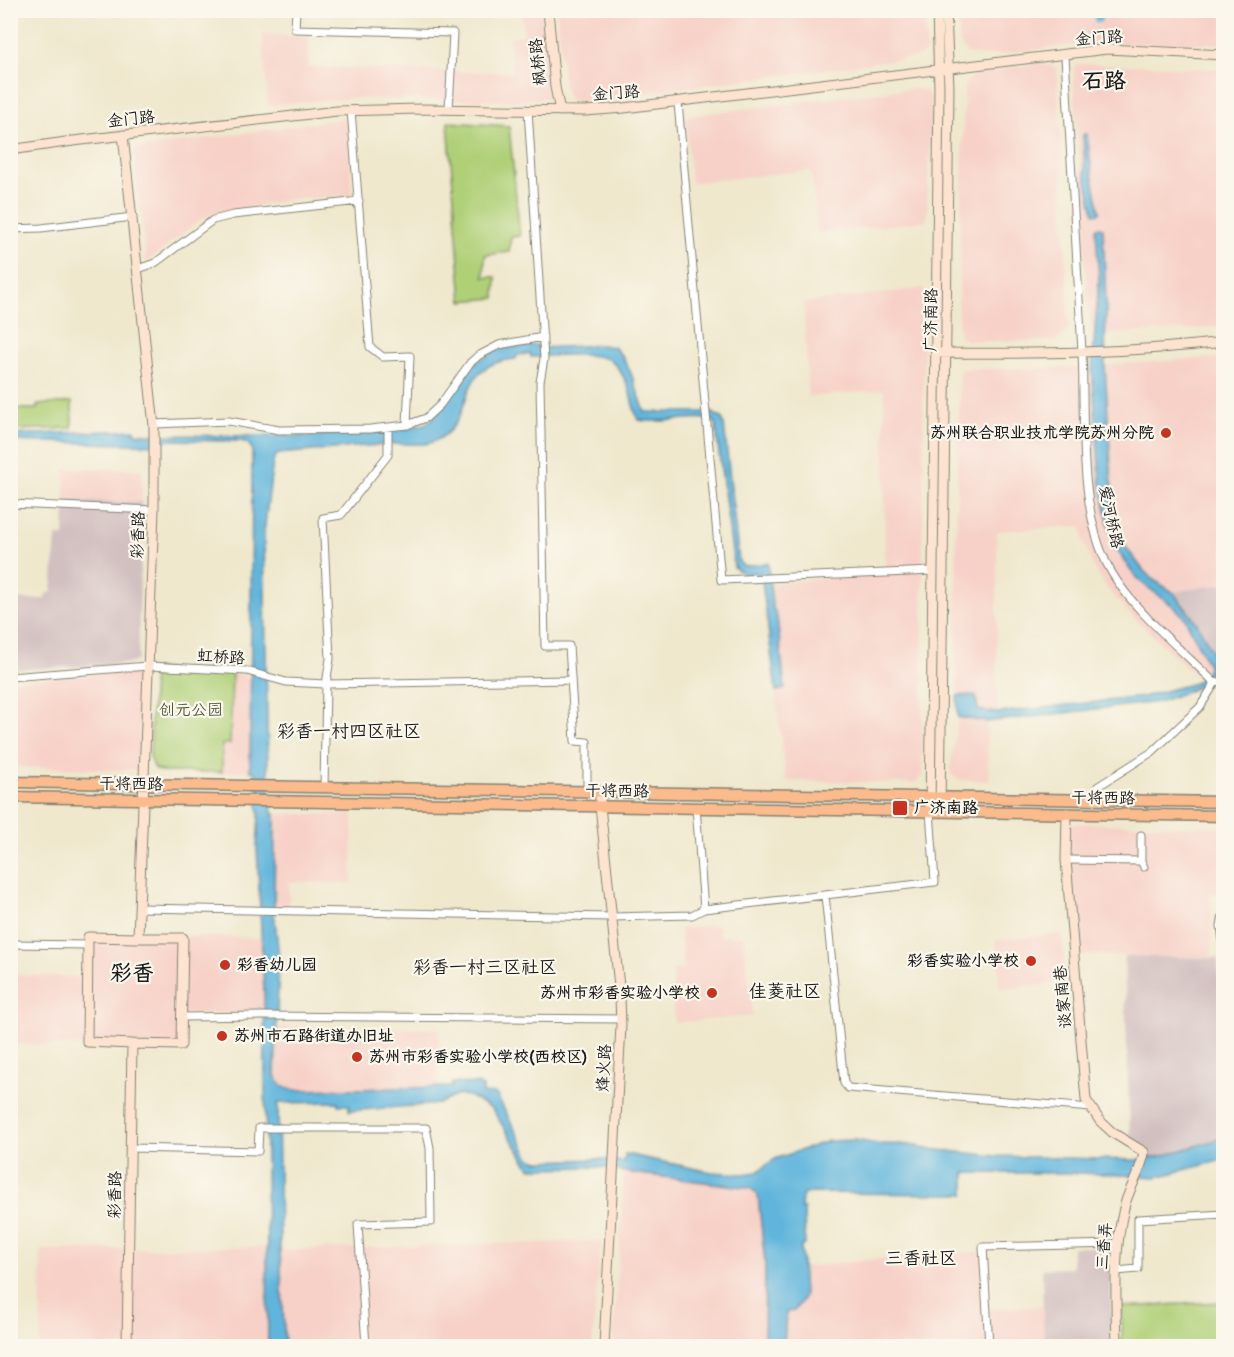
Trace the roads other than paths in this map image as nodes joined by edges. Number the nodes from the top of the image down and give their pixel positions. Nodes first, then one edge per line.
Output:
1 (296, 10) edge
2 (548, 10) edge
3 (937, 10) edge
4 (946, 10) edge
5 (1224, 55) edge
6 (1065, 56) junction
7 (944, 68) junction
8 (678, 103) junction
9 (449, 109) junction
10 (351, 110) junction
11 (528, 110) junction
12 (560, 111) junction
13 (123, 135) junction
14 (10, 150) edge
15 (358, 201) junction
16 (133, 217) junction
17 (10, 229) edge
18 (138, 269) junction
19 (543, 338) junction
20 (1224, 342) edge
21 (1085, 351) junction
22 (941, 353) junction
23 (154, 425) junction
24 (407, 425) junction
25 (388, 429) junction
26 (10, 504) edge
27 (154, 510) junction
28 (933, 571) junction
29 (148, 666) junction
30 (10, 677) edge
31 (570, 680) junction
32 (1224, 681) edge
33 (1214, 682) junction
34 (326, 684) junction
35 (10, 782) edge
36 (144, 784) junction
37 (324, 787) junction
38 (587, 791) junction
39 (600, 791) junction
40 (935, 796) junction
41 (10, 797) edge
42 (143, 799) junction
43 (1096, 799) junction
44 (1149, 800) junction
45 (1224, 802) edge
46 (600, 806) junction
47 (696, 807) junction
48 (935, 811) junction
49 (1067, 813) junction
50 (1149, 814) junction
51 (1224, 816) edge
52 (1142, 835) dead end
53 (1066, 860) junction
54 (825, 895) junction
55 (139, 908) junction
56 (704, 909) junction
57 (1224, 909) edge
58 (612, 917) junction
59 (138, 938) junction
60 (10, 944) edge
61 (88, 945) junction
62 (1224, 950) edge
63 (182, 1017) junction
64 (621, 1019) junction
65 (132, 1044) junction
66 (1091, 1108) junction
67 (130, 1148) junction
68 (1144, 1153) joint
69 (1224, 1214) edge
70 (1118, 1244) junction
71 (1116, 1270) junction
72 (127, 1347) edge
73 (366, 1347) edge
74 (604, 1347) edge
75 (989, 1347) edge
76 (1117, 1347) edge

1 - 9 street
2 - 12 street, 枫桥路
3 - 7 street, 广济南路
4 - 7 street, 广济南路
5 - 6 street, 金门路
6 - 7 street, 金门路
6 - 21 street, 爱河桥路
7 - 8 street, 金门路
7 - 22 street, 广济南路
8 - 12 street, 金门路
8 - 28 street
9 - 10 street, 金门路
9 - 11 street, 金门路
10 - 13 street, 金门路
10 - 15 street
11 - 12 street, 金门路
11 - 19 street
13 - 14 street, 金门路
13 - 16 street, 彩香路
15 - 18 street
15 - 24 street
16 - 17 street
16 - 18 street, 彩香路
18 - 23 street, 彩香路
19 - 24 street
19 - 31 street
20 - 21 street
21 - 22 street
21 - 33 street, 爱河桥路
22 - 28 street, 广济南路
22 - 40 street, 广济南路
23 - 25 street
23 - 27 street, 彩香路
24 - 25 street
25 - 34 street
26 - 27 street
27 - 29 street, 彩香路
28 - 40 street, 广济南路
29 - 30 street, 虹桥路
29 - 34 street, 虹桥路
29 - 36 street, 彩香路
31 - 34 street, 虹桥路
31 - 38 street
32 - 33 street
33 - 43 street
34 - 37 street
35 - 36 main road, 干将西路
36 - 37 main road, 干将西路
36 - 42 street, 彩香路
37 - 38 main road, 干将西路
38 - 39 main road, 干将西路
39 - 40 main road, 干将西路
39 - 46 street, 烽火路
40 - 43 main road, 干将西路
40 - 48 street, 广济南路
41 - 42 main road, 干将西路
42 - 46 main road, 干将西路
42 - 55 street, 彩香路
43 - 44 main road, 干将西路
44 - 45 main road, 干将西路
44 - 50 main road
46 - 47 main road, 干将西路
46 - 58 street, 烽火路
47 - 48 main road, 干将西路
47 - 56 street
48 - 49 main road, 干将西路
48 - 54 street
49 - 50 main road, 干将西路
49 - 53 street, 谈家南巷
50 - 51 main road, 干将西路
52 - 53 street
53 - 66 street, 谈家南巷
54 - 56 street
54 - 66 street
55 - 58 street
55 - 59 street, 彩香路
56 - 58 street
57 - 62 street
58 - 64 street, 烽火路
59 - 61 street
59 - 63 street
60 - 61 street
61 - 65 street
63 - 64 street
63 - 65 street
64 - 74 street, 烽火路
65 - 67 street, 彩香路
66 - 68 street, 谈家南巷
67 - 72 street, 彩香路
67 - 73 street
68 - 70 street, 三香弄
69 - 71 street
70 - 71 street, 三香弄
70 - 75 street
71 - 76 street, 三香弄

